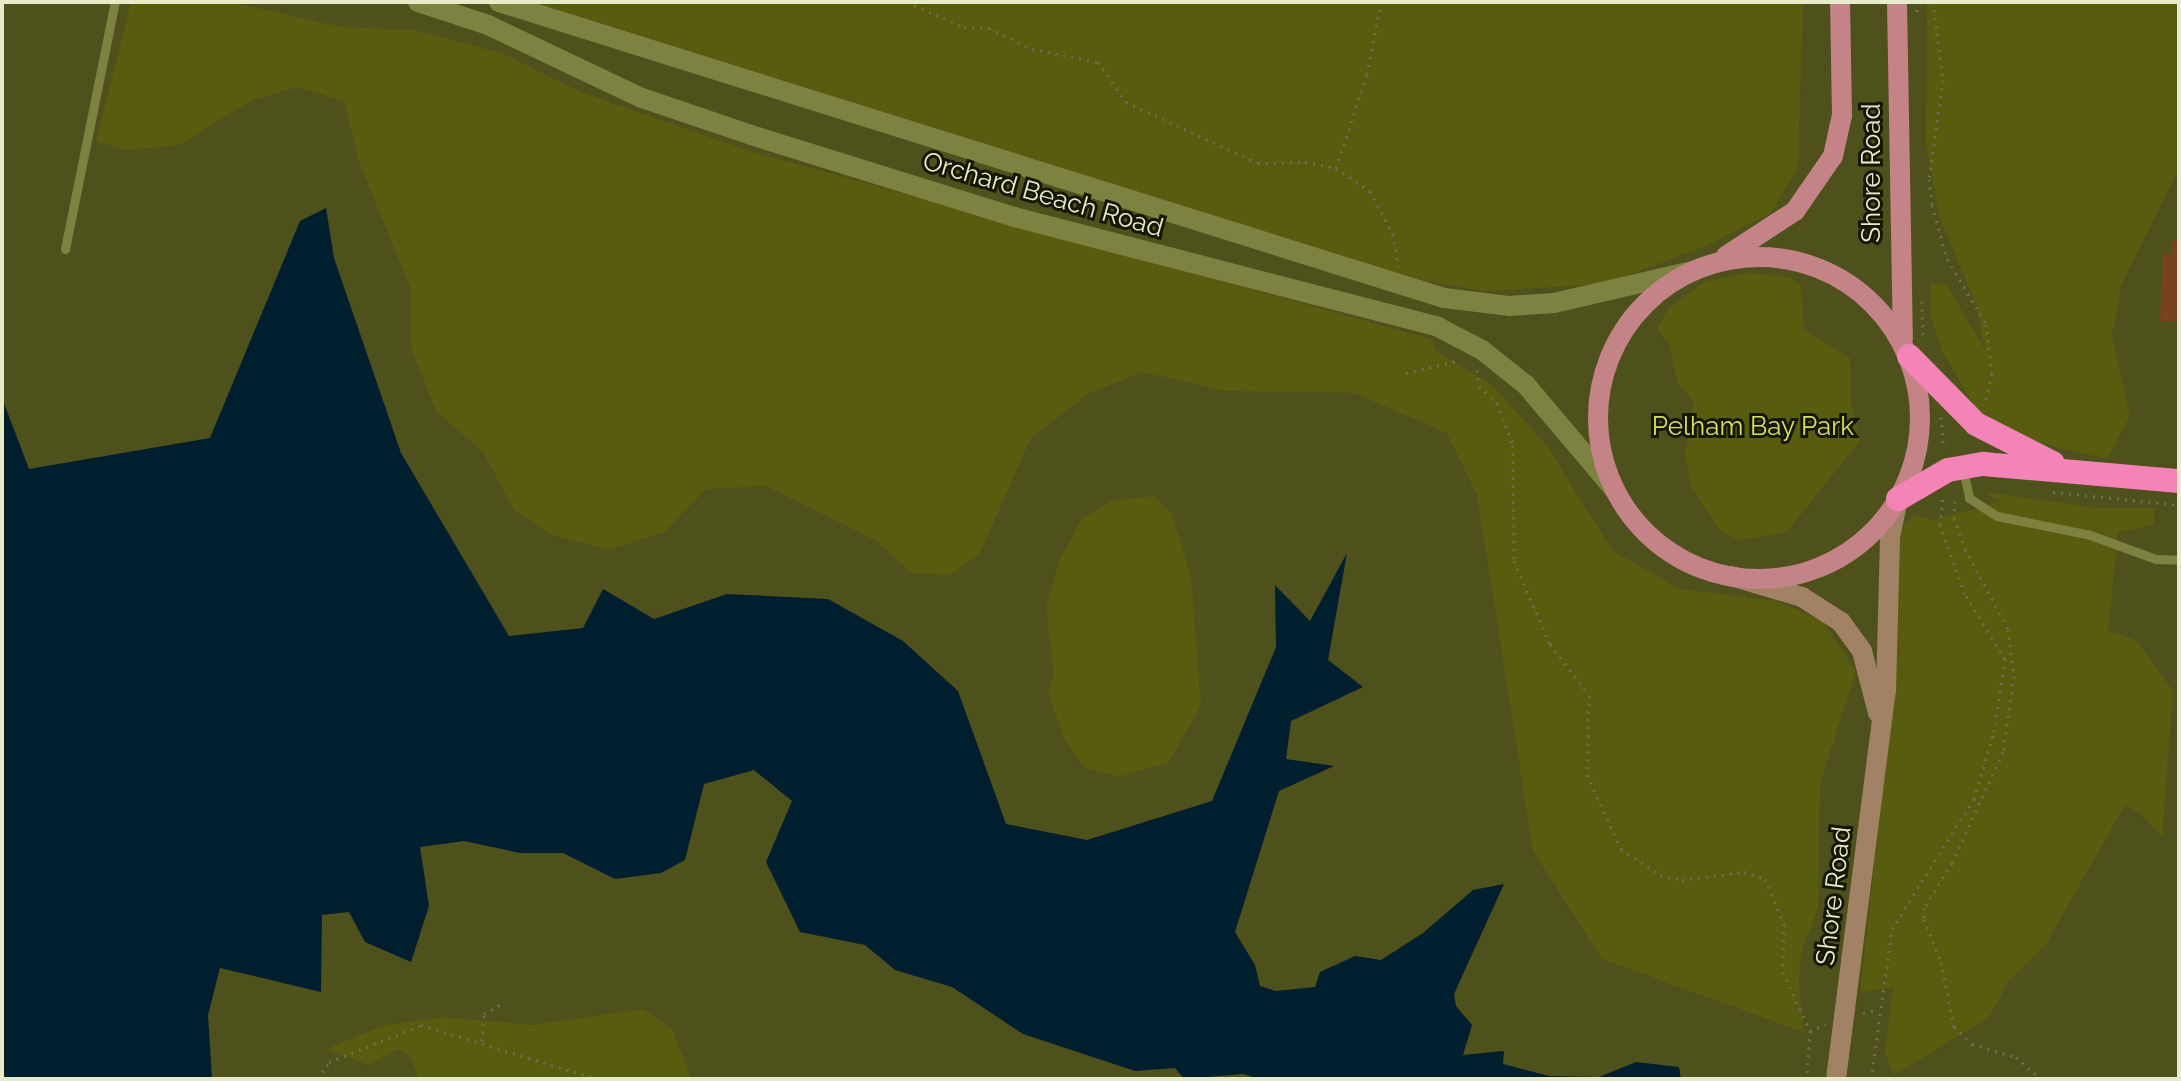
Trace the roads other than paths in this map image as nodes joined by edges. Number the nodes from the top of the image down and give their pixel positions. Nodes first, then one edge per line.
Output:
1 (115, 2) edge
2 (418, 2) edge
3 (499, 2) edge
4 (1840, 2) edge
5 (1897, 2) edge
6 (65, 249) dead end
7 (1700, 268) junction
8 (1906, 350) junction
9 (1957, 471) junction
10 (2078, 472) junction
11 (2179, 481) edge
12 (1613, 488) junction
13 (1898, 499) junction
14 (2179, 560) edge
15 (1731, 576) junction
16 (1879, 719) junction
17 (1836, 1079) edge

1 - 6 lane
2 - 12 street, Orchard Beach Road
3 - 7 street, Orchard Beach Road
4 - 7 main road, Shore Road
5 - 8 main road, Shore Road
7 - 8 main road
7 - 12 main road, Shore Road
8 - 10 highway
8 - 13 main road
9 - 10 highway
9 - 13 highway
9 - 14 lane
10 - 11 highway
12 - 15 main road
13 - 15 main road
13 - 16 main road, Shore Road
15 - 16 main road, Shore Road
16 - 17 main road, Shore Road

